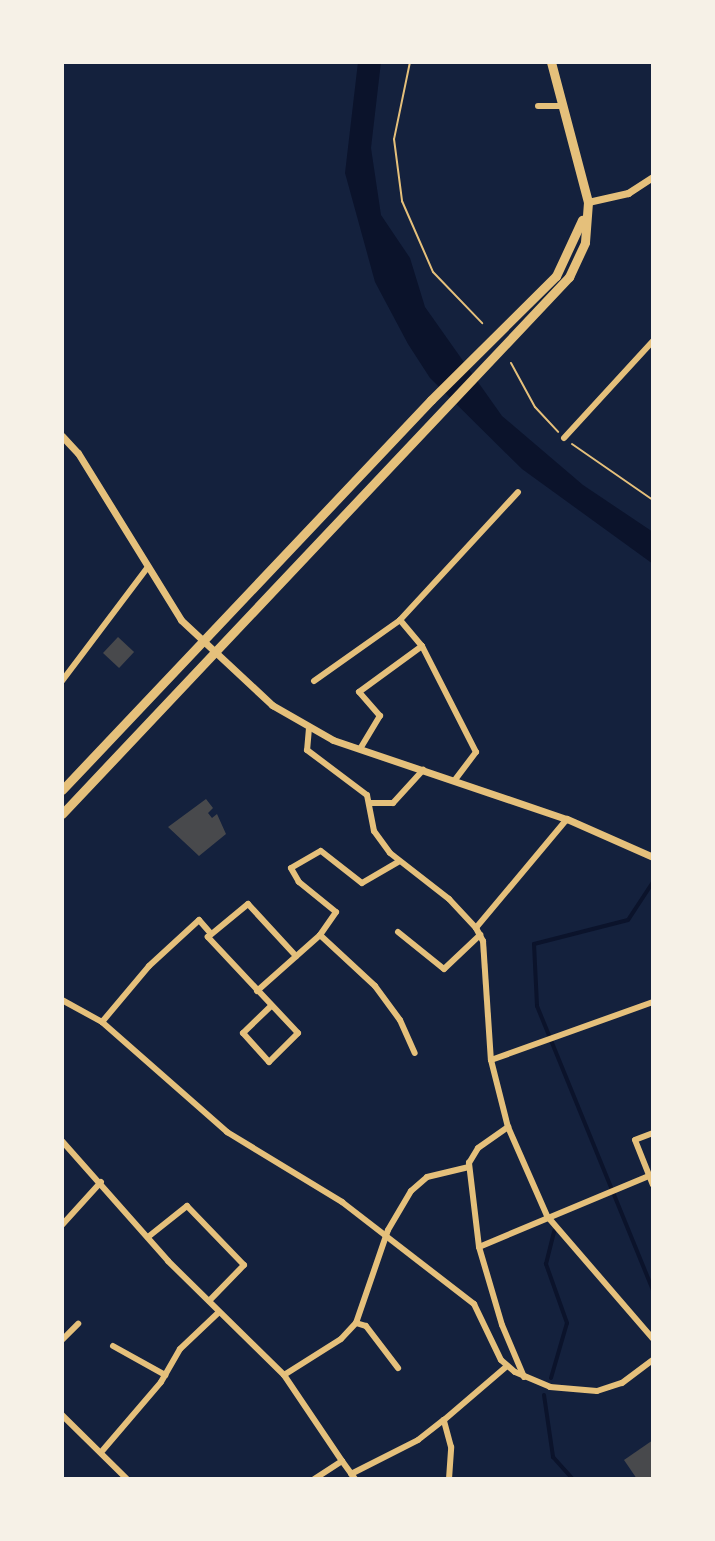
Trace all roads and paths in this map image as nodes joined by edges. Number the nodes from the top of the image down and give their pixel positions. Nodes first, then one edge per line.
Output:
1 (410, 62) edge
2 (551, 62) edge
3 (538, 106) dead end
4 (562, 106) junction
5 (653, 177) edge
6 (588, 202) junction
7 (482, 323) dead end
8 (653, 341) edge
9 (511, 363) dead end
10 (62, 436) edge
11 (564, 438) junction
12 (518, 492) dead end
13 (653, 500) edge
14 (148, 567) junction
15 (400, 620) junction
16 (202, 644) junction
17 (422, 646) junction
18 (214, 654) junction
19 (62, 681) edge
20 (314, 681) dead end
21 (309, 728) junction
22 (360, 749) junction
23 (423, 770) junction
24 (456, 779) junction
25 (62, 790) edge
26 (370, 803) junction
27 (62, 814) edge
28 (567, 819) junction
29 (653, 857) edge
30 (398, 862) junction
31 (398, 932) dead end
32 (478, 932) junction
33 (211, 934) junction
34 (320, 935) junction
35 (296, 956) junction
36 (257, 991) junction
37 (62, 1000) edge
38 (653, 1002) edge
39 (271, 1006) junction
40 (102, 1022) junction
41 (415, 1053) dead end
42 (491, 1060) junction
43 (508, 1127) junction
44 (653, 1133) edge
45 (62, 1141) edge
46 (469, 1167) junction
47 (649, 1176) junction
48 (101, 1182) junction
49 (653, 1185) edge
50 (547, 1216) junction
51 (62, 1225) edge
52 (148, 1237) junction
53 (386, 1237) junction
54 (479, 1247) junction
55 (209, 1301) junction
56 (218, 1313) junction
57 (356, 1323) junction
58 (78, 1324) dead end
59 (653, 1339) edge
60 (62, 1340) edge
61 (113, 1346) dead end
62 (653, 1360) edge
63 (507, 1366) junction
64 (398, 1368) dead end
65 (165, 1375) junction
66 (284, 1375) junction
67 (524, 1377) junction
68 (62, 1415) edge
69 (444, 1420) junction
70 (70, 1423) junction
71 (62, 1431) edge
72 (103, 1450) junction
73 (342, 1461) junction
74 (353, 1477) edge
75 (127, 1479) edge
76 (314, 1479) edge
77 (449, 1479) edge

1 - 7 path
2 - 4 main road
3 - 4 street
4 - 6 main road
5 - 6 street
6 - 16 main road
6 - 18 main road
8 - 11 street
9 - 11 path
10 - 14 street
11 - 13 path
12 - 15 street
14 - 16 street
14 - 19 street
15 - 17 street
15 - 20 street
16 - 18 street
16 - 25 main road
17 - 22 street
17 - 24 street
18 - 21 street
18 - 27 main road
21 - 22 street
21 - 26 street
22 - 23 street
23 - 24 street
23 - 26 street
24 - 28 street
26 - 30 street
28 - 29 street
28 - 32 street
30 - 32 street
30 - 34 street
31 - 32 street
32 - 42 street
33 - 35 street
33 - 36 street
33 - 40 street
34 - 35 street
34 - 41 street
35 - 36 street
36 - 39 street
37 - 40 street
38 - 42 street
39 - 39 street
40 - 53 street
42 - 43 street
43 - 46 street
43 - 50 street
44 - 47 street
45 - 48 street
46 - 53 street
46 - 54 street
47 - 49 street
47 - 50 street
48 - 51 street
48 - 52 street
50 - 54 street
50 - 59 street
52 - 55 street
52 - 55 street
53 - 57 street
53 - 63 street
54 - 67 street
55 - 56 street
56 - 65 street
56 - 66 street
57 - 64 street
57 - 66 street
58 - 60 street
61 - 65 street
62 - 67 street
63 - 67 street
63 - 69 street
65 - 72 street
66 - 73 street
68 - 70 street
69 - 74 street
69 - 77 street
70 - 71 street
70 - 72 street
72 - 75 street
73 - 74 street
73 - 76 street

